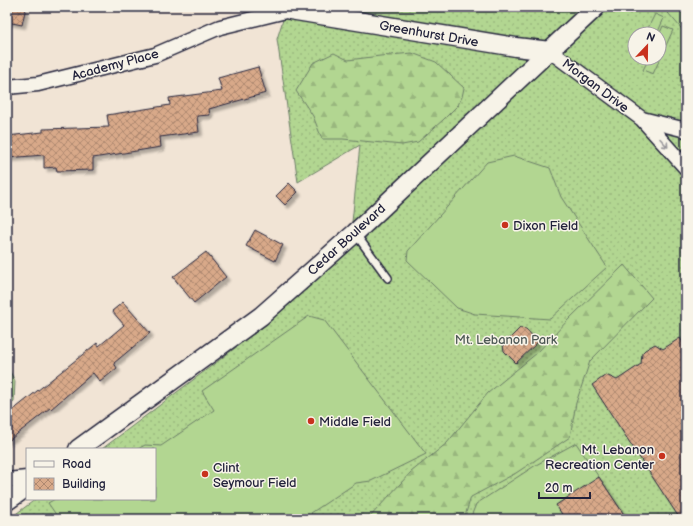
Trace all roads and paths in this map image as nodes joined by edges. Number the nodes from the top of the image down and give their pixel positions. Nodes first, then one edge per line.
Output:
1 (596, 7) edge
2 (287, 8) edge
3 (550, 50) junction
4 (7, 87) edge
5 (642, 119) junction
6 (686, 130) edge
7 (686, 168) edge
8 (355, 232) junction
9 (388, 278) dead end
10 (79, 448) edge
11 (26, 478) edge
12 (7, 480) edge
13 (26, 488) edge
14 (7, 501) edge

1 - 3 street, Cedar Boulevard
2 - 3 street, Greenhurst Drive
2 - 4 street, Academy Place
3 - 5 street, Morgan Drive
3 - 8 street, Cedar Boulevard
5 - 6 street, Morgan Drive
5 -> 7 street, Morgan Drive
8 - 9 lane
8 - 10 street, Cedar Boulevard
11 - 12 street
13 - 14 street

